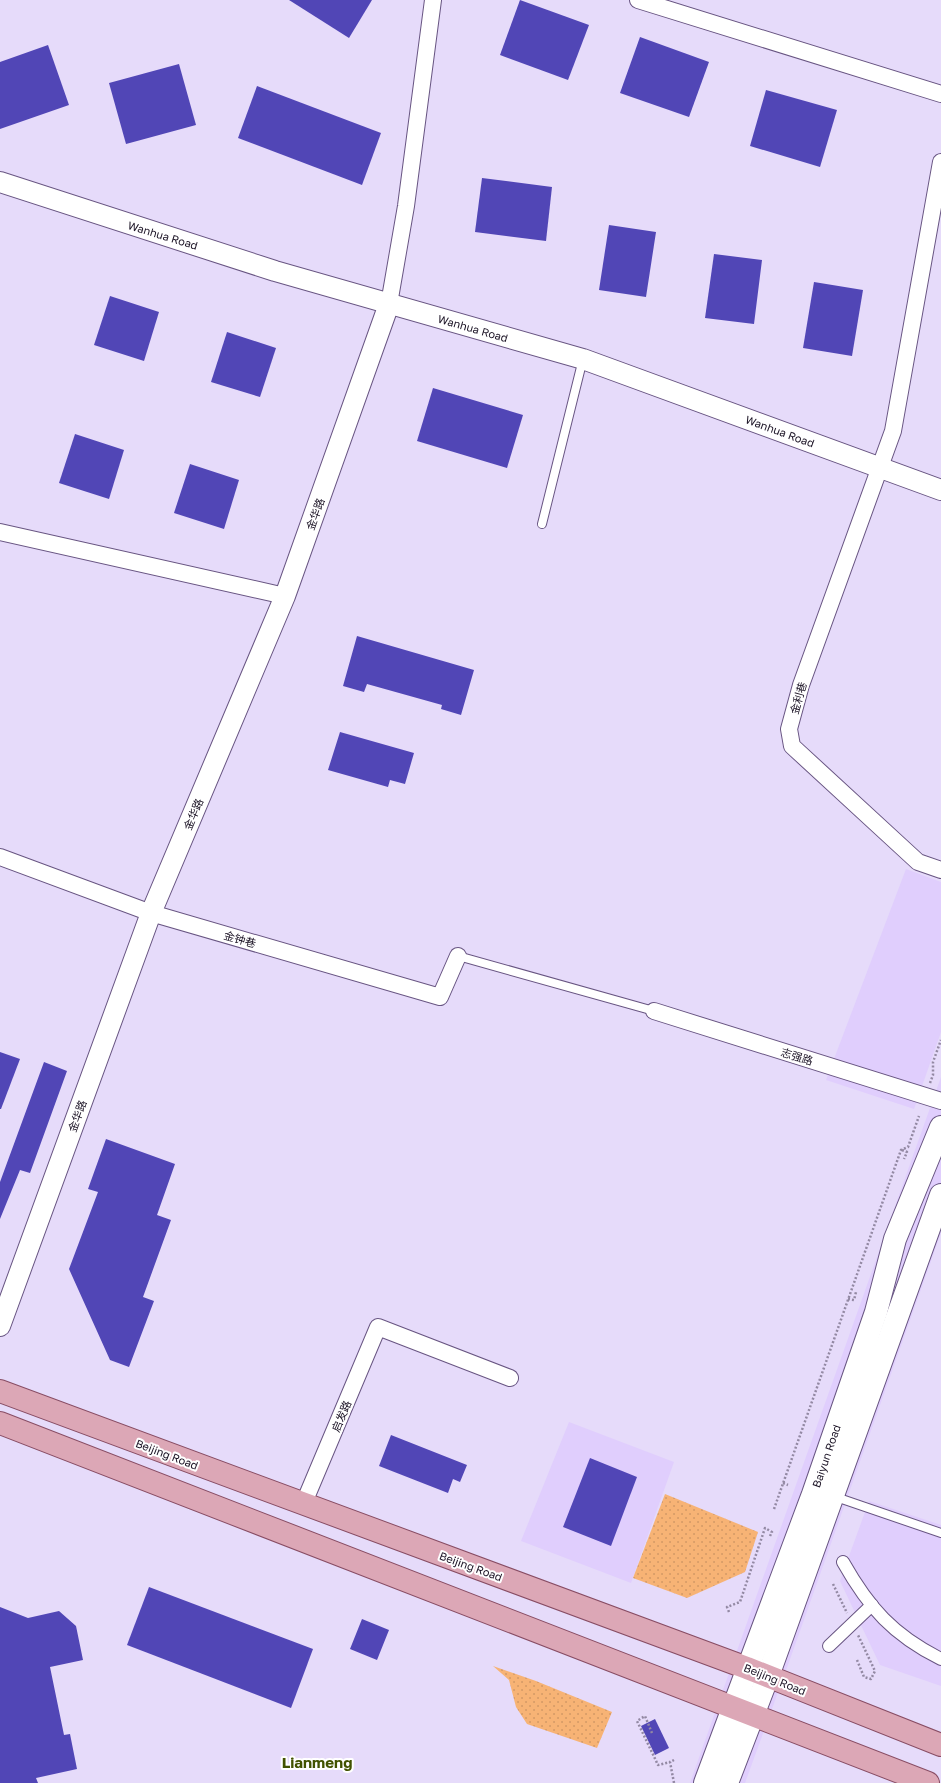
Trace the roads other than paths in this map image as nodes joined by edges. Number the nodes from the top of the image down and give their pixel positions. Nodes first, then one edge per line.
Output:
1 (433, 0) edge
2 (638, 0) edge
3 (941, 94) edge
4 (941, 162) edge
5 (0, 182) edge
6 (389, 304) junction
7 (583, 359) junction
8 (880, 467) junction
9 (941, 490) edge
10 (542, 524) dead end
11 (0, 532) edge
12 (285, 596) junction
13 (0, 857) edge
14 (941, 870) edge
15 (151, 913) junction
16 (458, 956) joint
17 (654, 1011) joint
18 (941, 1101) edge
19 (941, 1127) edge
20 (941, 1195) edge
21 (0, 1326) edge
22 (510, 1378) dead end
23 (0, 1391) edge
24 (0, 1423) edge
25 (832, 1496) junction
26 (303, 1505) junction
27 (941, 1533) edge
28 (843, 1562) dead end
29 (872, 1605) junction
30 (829, 1646) dead end
31 (941, 1659) edge
32 (747, 1668) junction
33 (768, 1676) junction
34 (742, 1711) junction
35 (941, 1745) edge
36 (705, 1783) edge
37 (727, 1783) edge
38 (928, 1783) edge

1 - 6 street
2 - 3 street
4 - 8 street, 金利巷
5 - 6 street, Wanhua Road
6 - 7 street, Wanhua Road
6 - 12 street, 金华路
7 - 8 street, Wanhua Road
7 - 10 lane
8 - 9 street, Wanhua Road
8 - 14 street, 金利巷
11 - 12 street
12 - 15 street, 金华路
13 - 15 street, 金钟巷
15 - 16 street, 金钟巷
15 - 21 street, 金华路
16 - 17 lane
17 - 18 street, 志强路
19 - 32 main road, Baiyun Road
20 - 25 main road, Baiyun Road
22 - 26 street, 启发路
23 - 26 main road, Beijing Road
24 - 34 main road
25 - 27 lane
25 - 33 main road, Baiyun Road
26 - 32 main road, Beijing Road
28 - 29 street
29 - 30 street
29 - 31 street
32 - 33 main road, Beijing Road
32 - 34 main road, Baiyun Road
33 - 34 main road, Baiyun Road
33 - 35 main road, Beijing Road
34 - 36 main road, Baiyun Road
34 - 37 main road, Baiyun Road
34 - 38 main road

